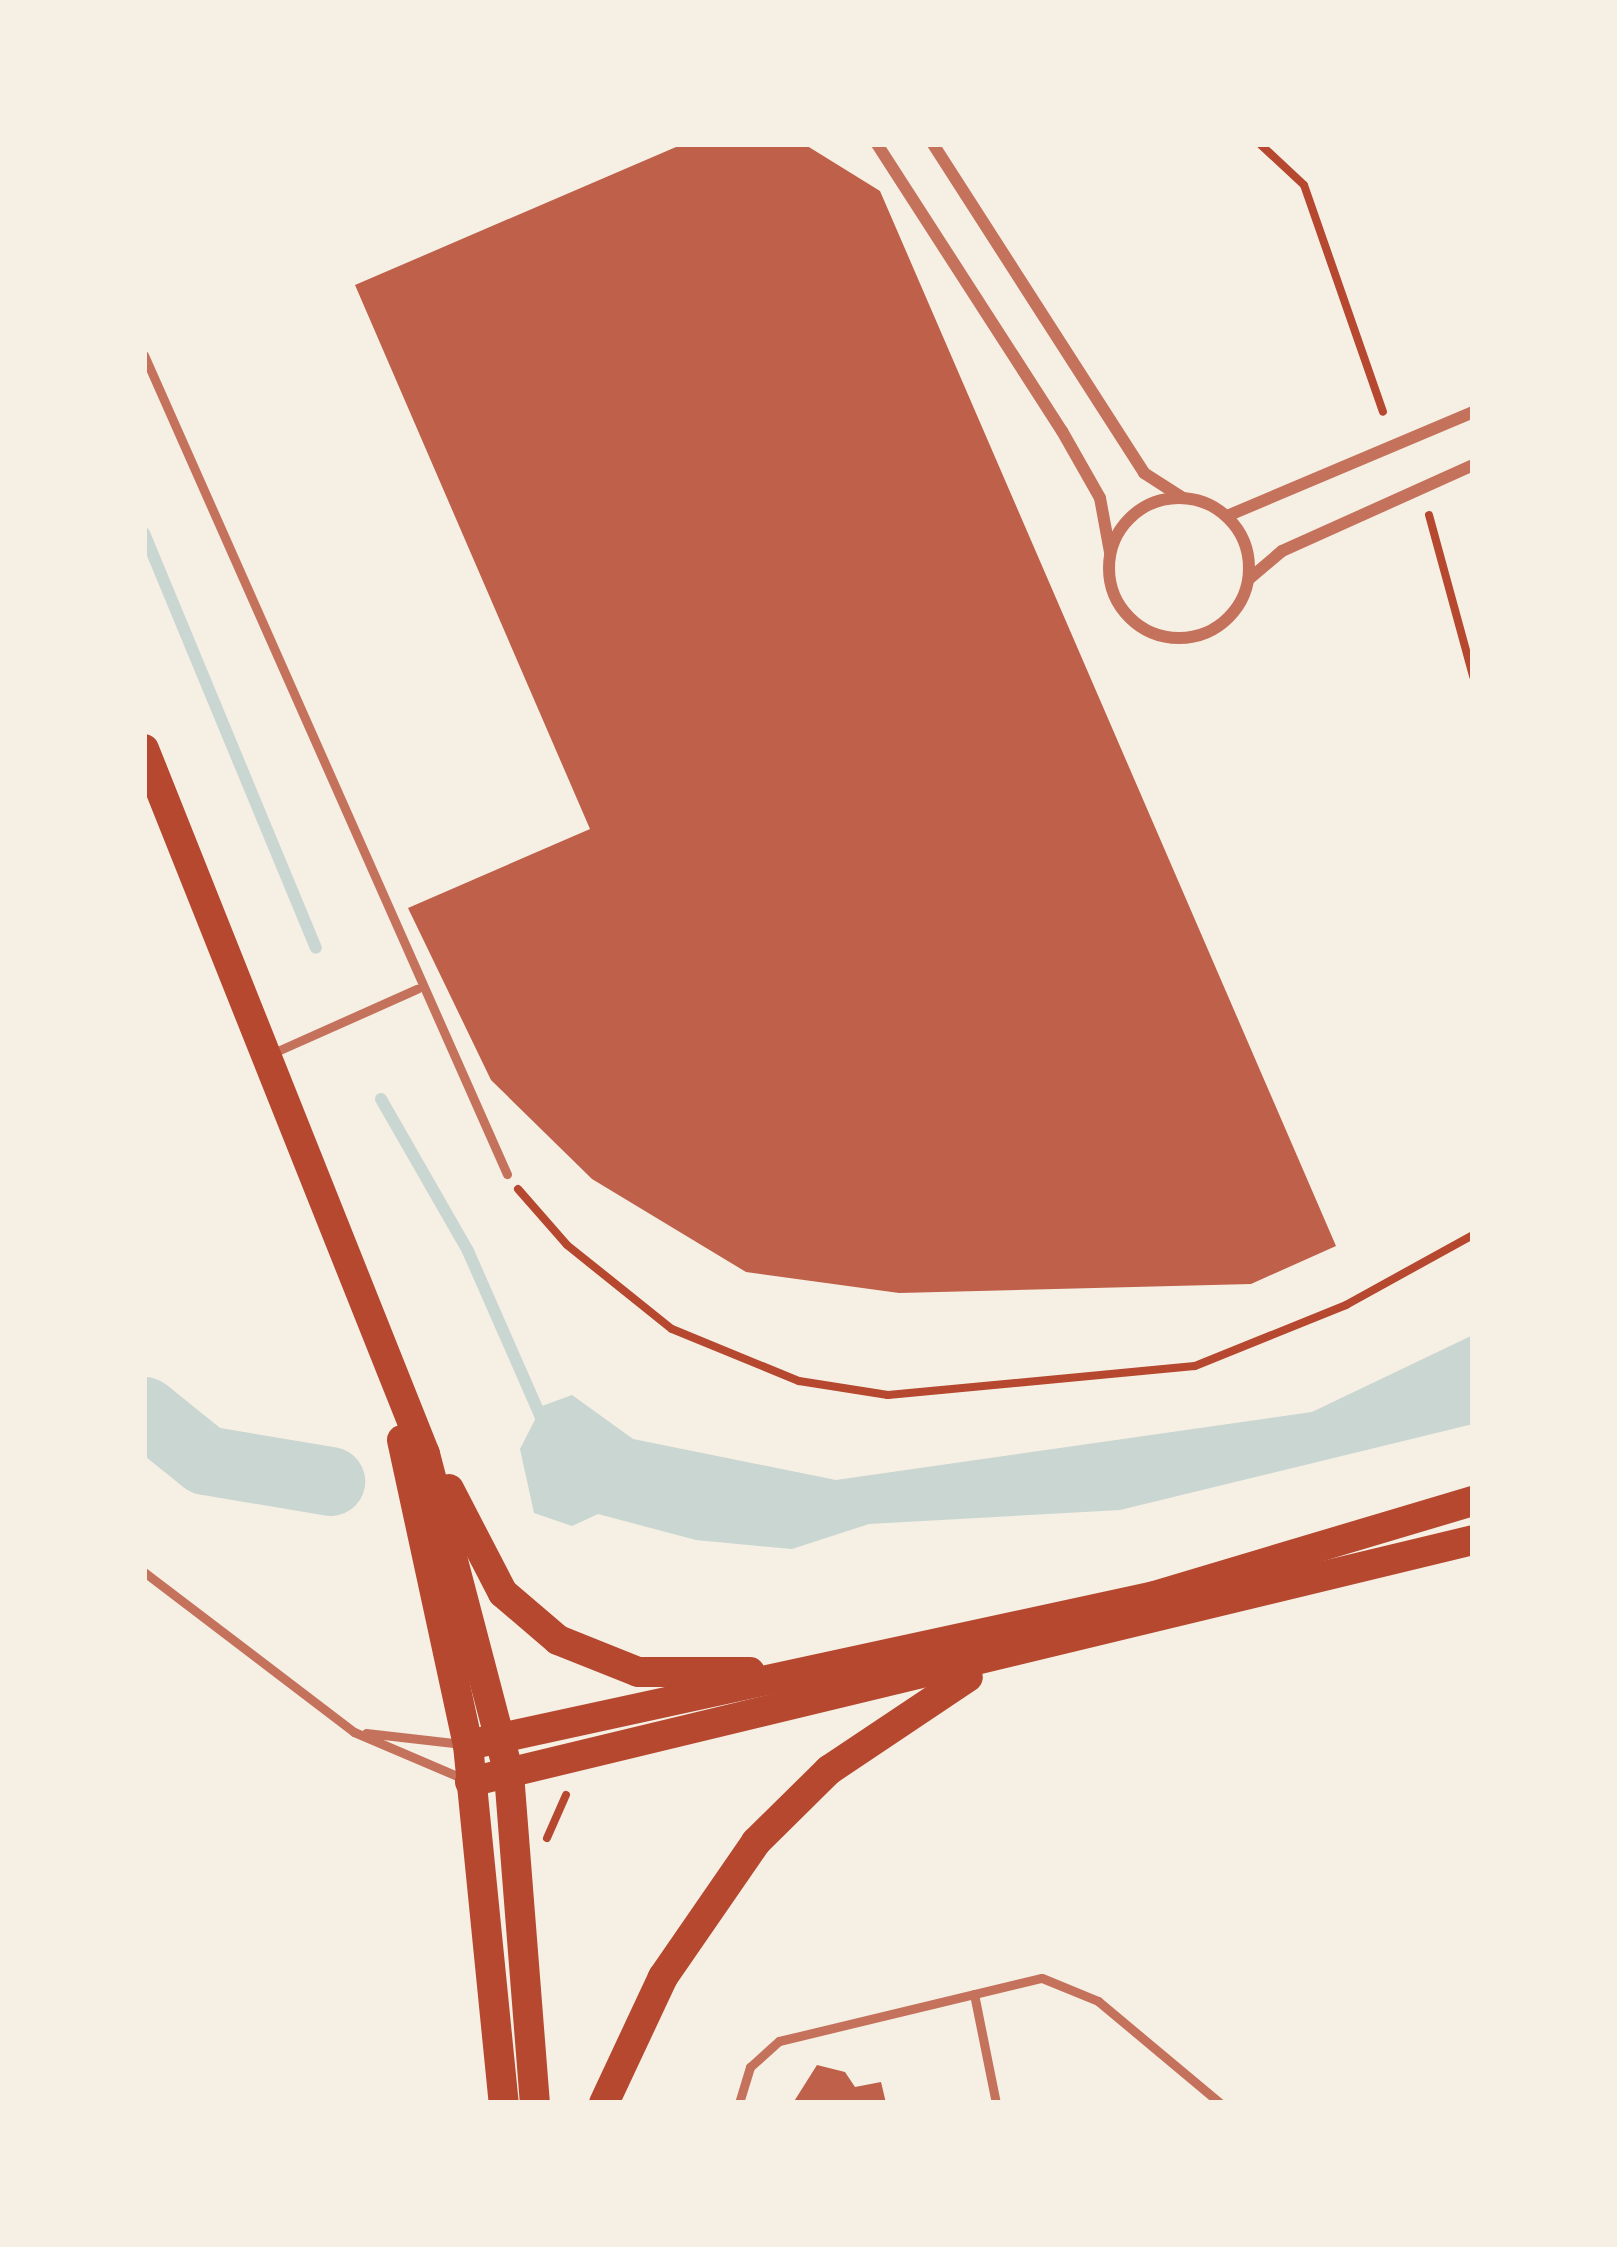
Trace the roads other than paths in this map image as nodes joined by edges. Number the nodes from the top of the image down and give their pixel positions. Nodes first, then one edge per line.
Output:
1 (877, 144) edge
2 (933, 144) edge
3 (144, 356) edge
4 (1473, 412) edge
5 (1473, 465) edge
6 (1183, 497) junction
7 (1227, 517) junction
8 (1110, 552) junction
9 (1249, 579) junction
10 (144, 749) edge
11 (417, 989) junction
12 (273, 1053) junction
13 (508, 1174) road end
14 (378, 1331) junction
15 (425, 1454) junction
16 (1473, 1501) edge
17 (1473, 1540) edge
18 (144, 1572) edge
19 (999, 1659) junction
20 (860, 1663) junction
21 (354, 1732) junction
22 (502, 1743) junction
23 (468, 1745) junction
24 (509, 1774) junction
25 (470, 1782) junction
26 (974, 1994) junction
27 (504, 2103) edge
28 (535, 2103) edge
29 (604, 2103) edge
30 (739, 2103) edge
31 (995, 2103) edge
32 (1220, 2103) edge

1 - 8 street
2 - 6 street
3 - 11 lane
4 - 7 street
5 - 9 street
6 - 7 street
6 - 8 street
7 - 9 street
8 - 9 street
10 - 12 main road
11 - 12 lane
11 - 13 lane
12 - 14 main road
14 - 15 main road
14 - 23 main road
15 - 20 main road
15 - 22 main road
16 - 20 main road
17 - 19 main road
18 - 21 lane
19 - 24 main road
19 - 29 main road
20 - 22 main road
21 - 23 lane
21 - 25 lane
22 - 23 main road
22 - 24 main road
23 - 25 main road
24 - 25 main road
24 - 28 main road
25 - 27 main road
26 - 30 lane
26 - 31 lane
26 - 32 lane

